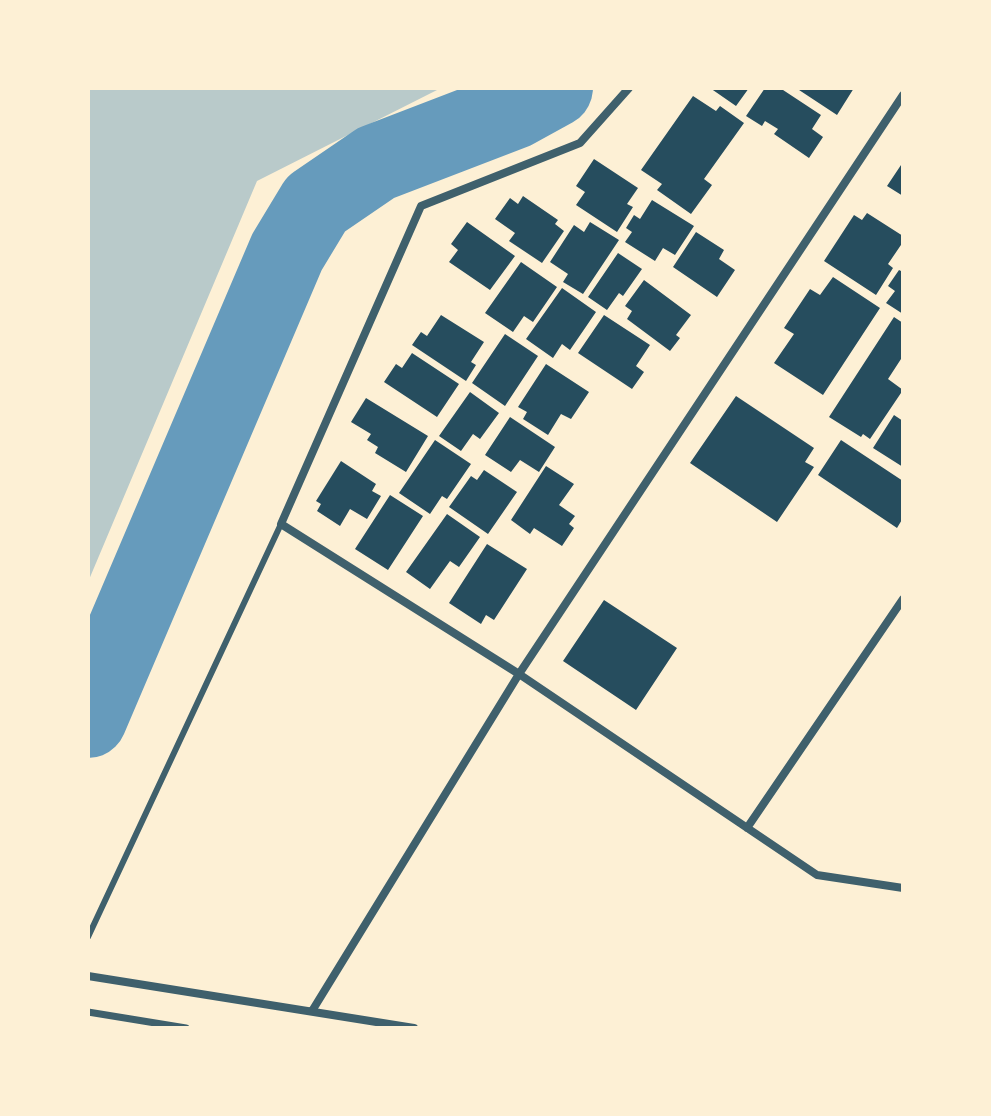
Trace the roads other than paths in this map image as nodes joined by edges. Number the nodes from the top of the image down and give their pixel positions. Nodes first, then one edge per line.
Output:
1 (629, 88) edge
2 (903, 95) edge
3 (281, 524) junction
4 (903, 599) edge
5 (519, 674) junction
6 (747, 828) junction
7 (903, 888) edge
8 (88, 937) edge
9 (88, 976) edge
10 (312, 1011) junction
11 (88, 1012) edge
12 (186, 1028) edge
13 (414, 1028) edge

1 - 3 street
2 - 5 street
3 - 5 street
3 - 8 lane
4 - 6 street
5 - 6 street
5 - 10 street
6 - 7 street
9 - 10 street
10 - 13 street
11 - 12 street

